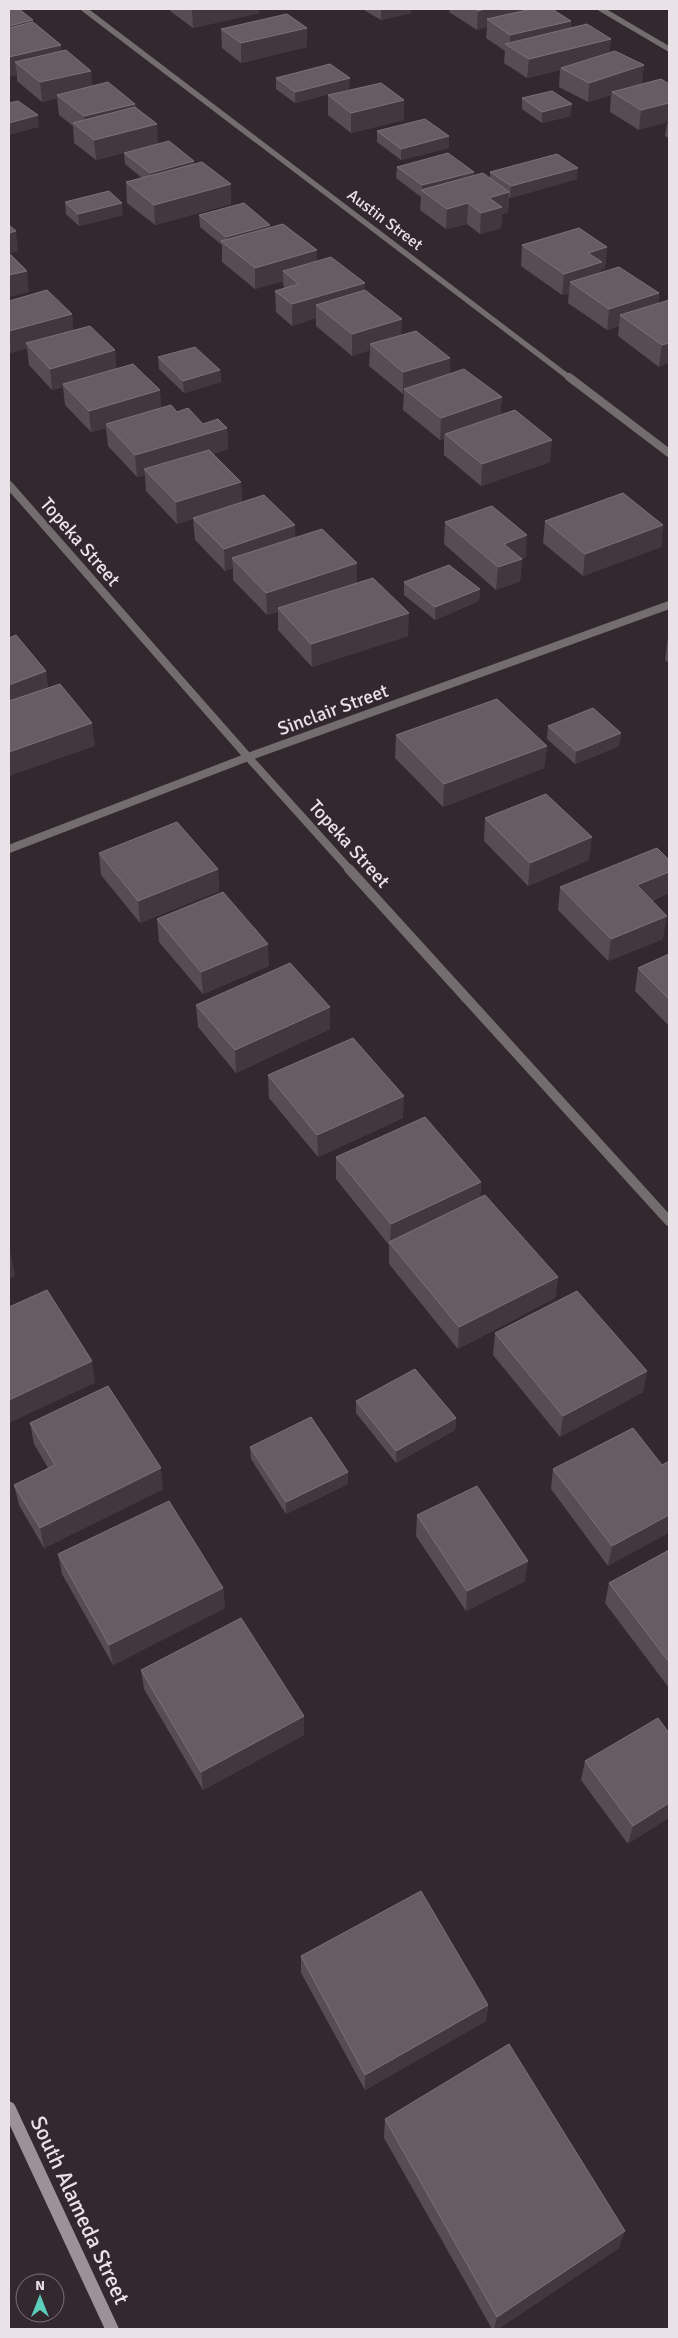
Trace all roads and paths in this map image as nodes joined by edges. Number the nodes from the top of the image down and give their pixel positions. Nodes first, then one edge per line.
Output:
1 (84, 9) edge
2 (601, 9) edge
3 (669, 48) edge
4 (669, 453) edge
5 (9, 485) edge
6 (669, 605) edge
7 (248, 758) junction
8 (9, 849) edge
9 (669, 1222) edge
10 (9, 2108) edge
11 (112, 2329) edge

1 - 4 street, Austin Street
2 - 3 street
5 - 7 street, Topeka Street
6 - 7 street, Sinclair Street
7 - 8 street, Sinclair Street
7 - 9 street, Topeka Street
10 - 11 main road, South Alameda Street

